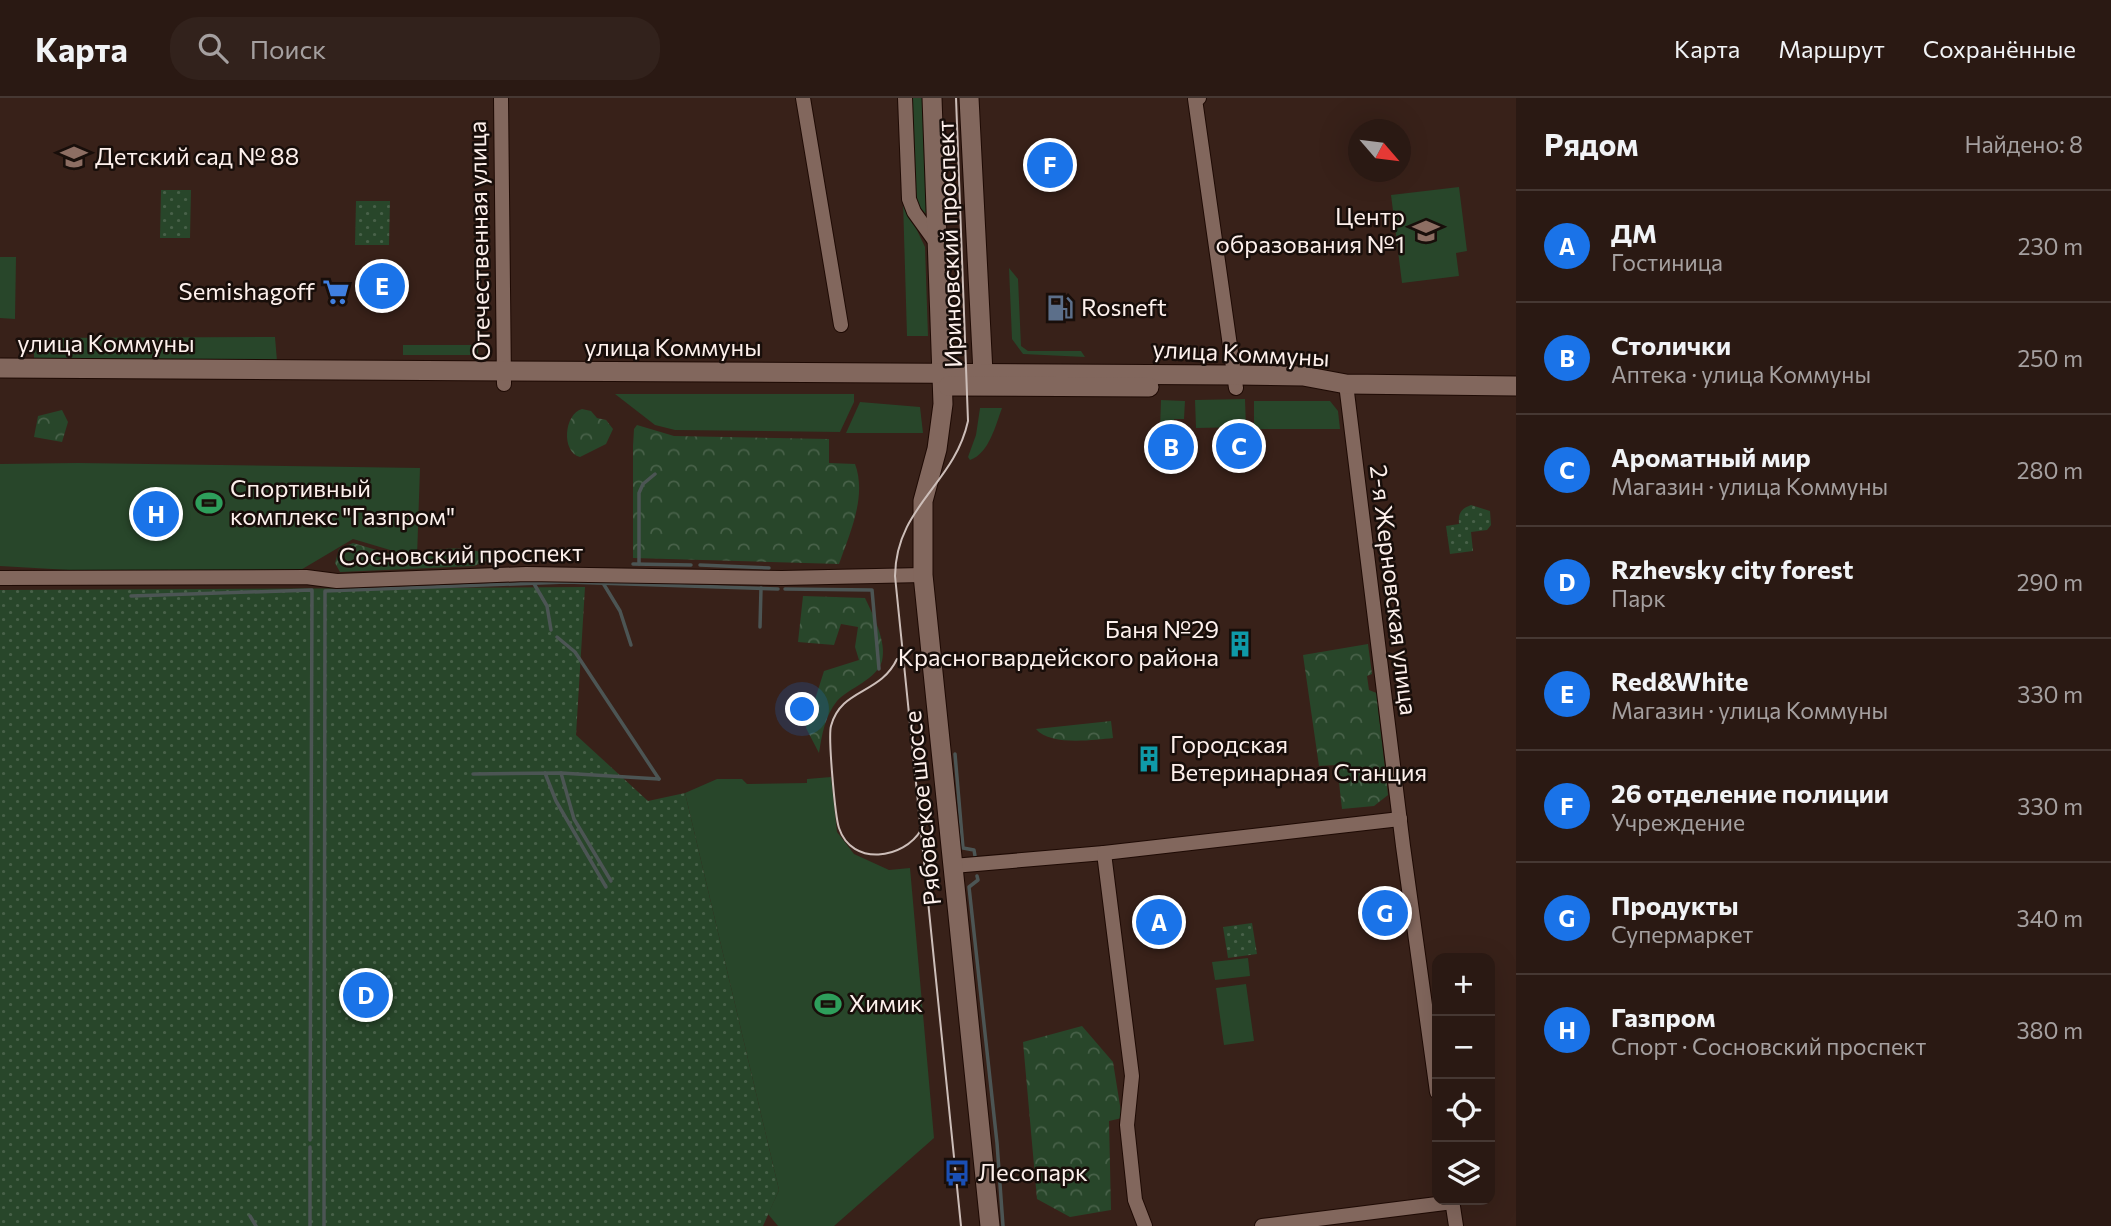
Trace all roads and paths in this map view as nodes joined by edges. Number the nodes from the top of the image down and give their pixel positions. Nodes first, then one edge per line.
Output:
1 (501, 98) edge
2 (803, 98) edge
3 (905, 98) edge
4 (932, 98) edge
5 (969, 98) edge
6 (1197, 98) edge
7 (937, 244) junction
8 (841, 325) dead end
9 (0, 368) edge
10 (504, 377) junction
11 (0, 380) edge
12 (943, 380) junction
13 (978, 380) junction
14 (1236, 381) junction
15 (1346, 384) junction
16 (1516, 386) edge
17 (923, 575) junction
18 (0, 578) edge
19 (1400, 819) junction
20 (1104, 853) junction
21 (953, 866) junction
22 (1435, 1079) edge
23 (1432, 1204) edge
24 (1453, 1205) edge
25 (990, 1226) edge
26 (1145, 1226) edge
27 (1262, 1226) edge
28 (1456, 1226) edge

1 - 10 street, Отечественная улица
2 - 8 street
3 - 7 street, Ириновский проспект
4 - 7 main road, Ириновский проспект
5 - 13 main road, Ириновский проспект
6 - 14 street
7 - 12 main road, Ириновский проспект
9 - 10 main road, улица Коммуны
10 - 11 main road, улица Коммуны
10 - 12 main road, улица Коммуны
12 - 13 main road, улица Коммуны
12 - 17 main road, Рябовское шоссе
13 - 14 main road, улица Коммуны
14 - 15 main road, улица Коммуны
15 - 16 main road, улица Коммуны
15 - 19 street, 2-я Жерновская улица
17 - 18 street, Сосновский проспект
17 - 21 main road, Рябовское шоссе
19 - 20 street
19 - 22 street, 2-я Жерновская улица
20 - 21 street
20 - 26 street
21 - 25 main road, Рябовское шоссе
23 - 27 street
24 - 28 street

